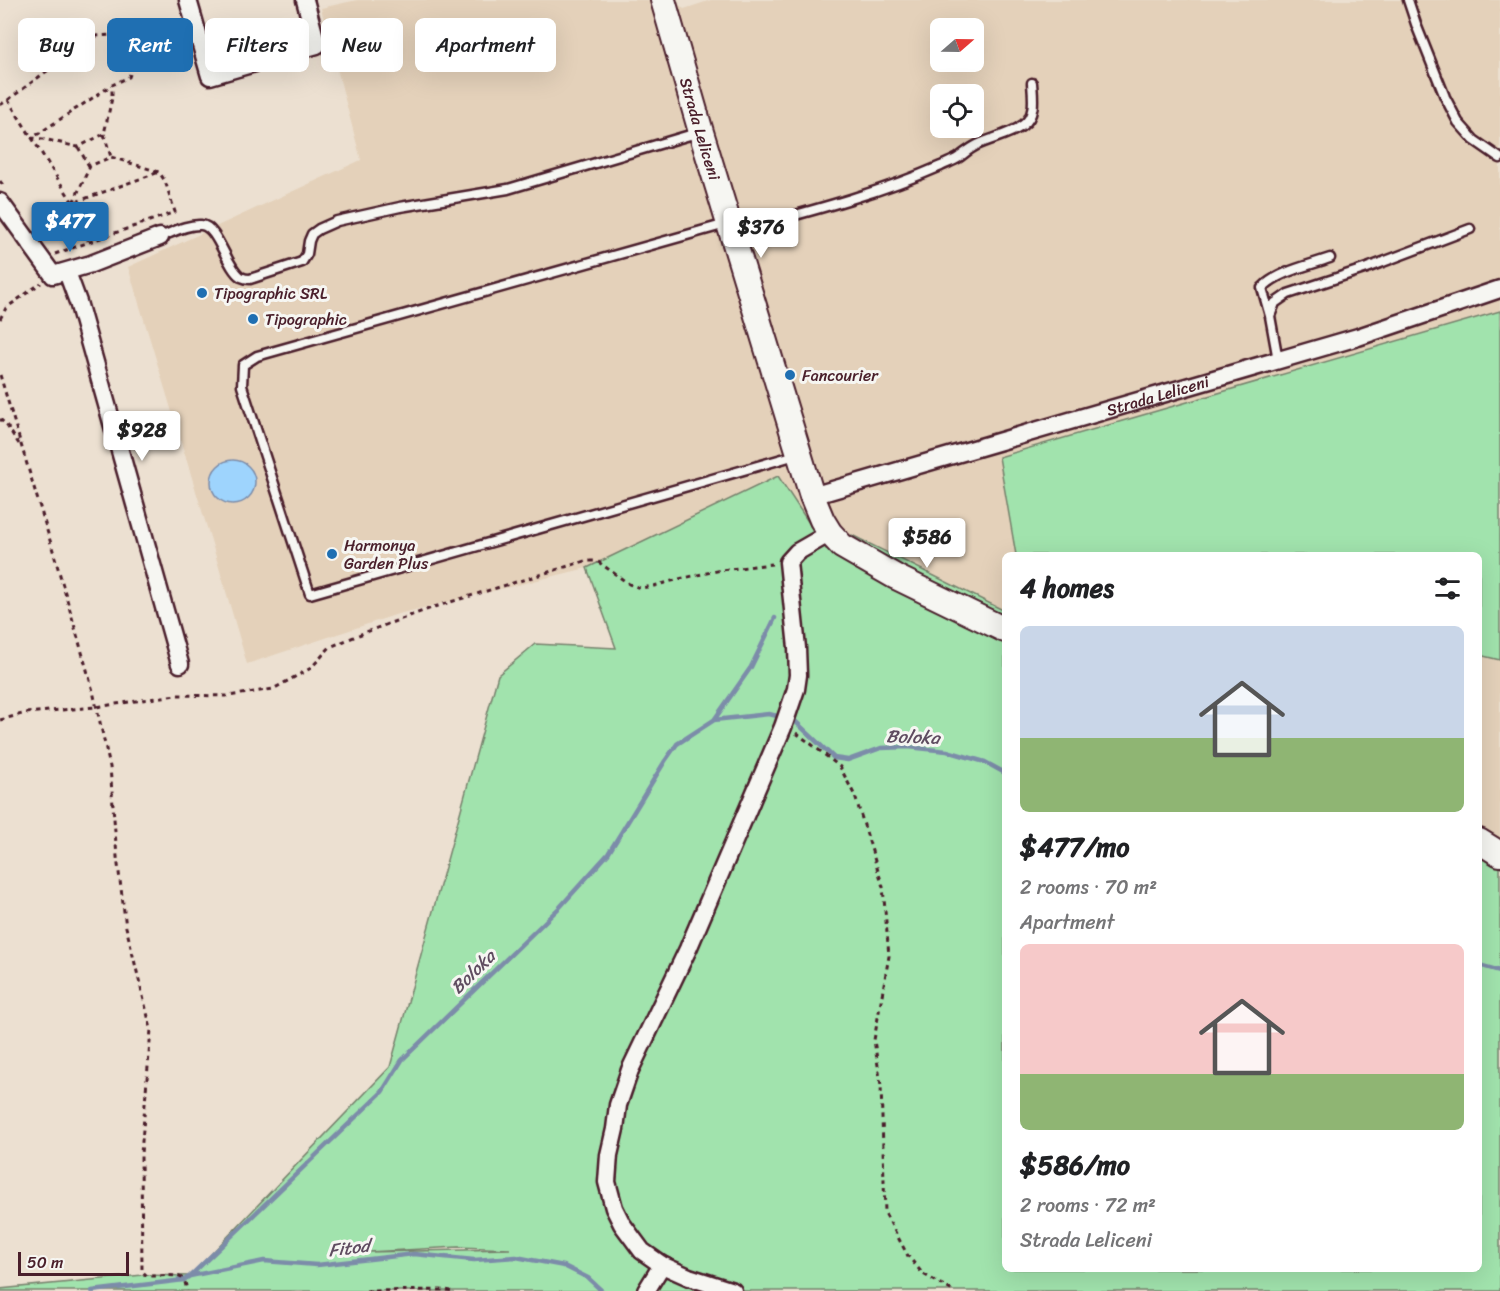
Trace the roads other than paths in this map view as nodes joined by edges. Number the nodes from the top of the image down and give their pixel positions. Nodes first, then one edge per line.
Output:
1 (188, 0) edge
2 (305, 0) edge
3 (1408, 0) edge
4 (667, 1) edge
5 (1032, 83) dead end
6 (701, 132) junction
7 (1500, 158) edge
8 (3, 196) edge
9 (730, 228) junction
10 (1470, 229) dead end
11 (160, 237) joint
12 (1330, 258) dead end
13 (60, 273) junction
14 (1500, 289) edge
15 (1270, 316) junction
16 (1278, 360) junction
17 (800, 454) junction
18 (813, 496) junction
19 (830, 533) junction
20 (1002, 629) edge
21 (180, 664) dead end
22 (1482, 843) edge
23 (1500, 854) edge
24 (662, 1265) junction
25 (646, 1291) edge
26 (733, 1291) edge

1 - 2 street
3 - 7 lane
4 - 6 main road, Strada Leliceni
5 - 9 lane
6 - 9 main road, Strada Leliceni
6 - 11 lane
8 - 13 street
9 - 17 main road, Strada Leliceni
9 - 17 lane
10 - 15 lane
11 - 13 street
12 - 15 lane
13 - 21 street
14 - 16 street, Strada Leliceni
15 - 16 lane
16 - 18 street, Strada Leliceni
17 - 18 main road, Strada Leliceni
18 - 19 main road, Strada Leliceni
19 - 20 main road, Strada Leliceni
19 - 24 street
22 - 23 main road
24 - 25 street
24 - 26 street

